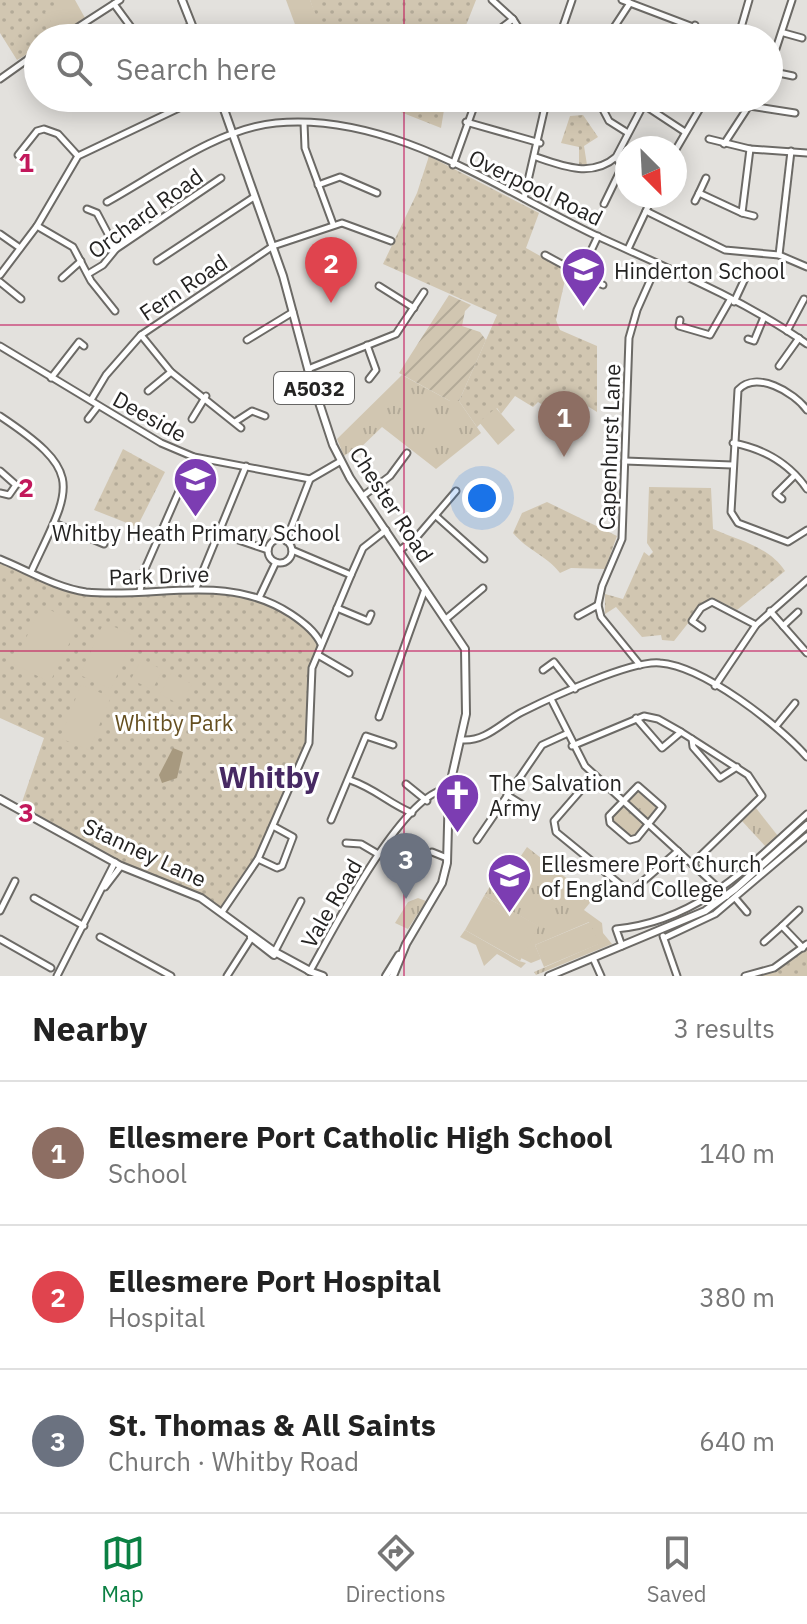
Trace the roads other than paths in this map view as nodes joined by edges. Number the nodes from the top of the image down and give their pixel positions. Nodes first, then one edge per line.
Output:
1 (120, 0) edge
2 (182, 0) edge
3 (492, 0) edge
4 (572, 0) edge
5 (622, 0) edge
6 (749, 0) edge
7 (792, 0) edge
8 (630, 3) junction
9 (114, 4) junction
10 (513, 19) junction
11 (83, 24) edge
12 (129, 24) edge
13 (191, 24) edge
14 (506, 24) edge
15 (516, 24) edge
16 (564, 24) edge
17 (616, 24) edge
18 (692, 24) edge
19 (742, 24) edge
20 (784, 33) joint
21 (802, 38) dead end
22 (24, 62) edge
23 (783, 74) edge
24 (793, 76) dead end
25 (0, 79) edge
26 (783, 111) edge
27 (171, 112) edge
28 (225, 112) edge
29 (471, 112) edge
30 (545, 112) edge
31 (604, 112) edge
32 (640, 112) edge
33 (655, 112) edge
34 (697, 112) edge
35 (746, 112) edge
36 (795, 113) dead end
37 (466, 122) junction
38 (304, 123) junction
39 (685, 132) junction
40 (233, 133) junction
41 (628, 133) junction
42 (626, 136) edge
43 (683, 136) edge
44 (709, 139) dead end
45 (540, 143) junction
46 (724, 144) junction
47 (750, 149) junction
48 (791, 151) junction
49 (807, 153) edge
50 (18, 155) dead end
51 (78, 156) junction
52 (536, 157) junction
53 (615, 158) edge
54 (453, 165) junction
55 (221, 178) dead end
56 (706, 178) dead end
57 (615, 180) edge
58 (318, 185) junction
59 (377, 193) dead end
60 (699, 193) junction
61 (254, 197) junction
62 (524, 198) junction
63 (603, 201) dead end
64 (695, 201) dead end
65 (107, 202) dead end
66 (647, 208) edge
67 (87, 209) dead end
68 (646, 211) junction
69 (742, 213) junction
70 (754, 216) dead end
71 (333, 224) junction
72 (37, 226) junction
73 (0, 234) edge
74 (598, 236) junction
75 (391, 241) dead end
76 (273, 246) junction
77 (20, 248) junction
78 (116, 249) junction
79 (628, 249) junction
80 (545, 255) dead end
81 (779, 255) junction
82 (81, 261) junction
83 (157, 261) dead end
84 (657, 265) junction
85 (807, 267) edge
86 (748, 272) dead end
87 (88, 274) junction
88 (580, 274) junction
89 (0, 275) edge
90 (62, 278) dead end
91 (0, 282) edge
92 (604, 285) dead end
93 (379, 286) dead end
94 (424, 292) dead end
95 (21, 299) dead end
96 (804, 299) dead end
97 (732, 301) junction
98 (414, 308) junction
99 (115, 311) dead end
100 (293, 312) junction
101 (764, 317) junction
102 (680, 320) dead end
103 (787, 331) junction
104 (141, 335) junction
105 (799, 338) junction
106 (748, 339) dead end
107 (247, 340) dead end
108 (82, 342) dead end
109 (807, 344) edge
110 (367, 345) junction
111 (0, 346) edge
112 (779, 363) dead end
113 (308, 369) junction
114 (171, 372) junction
115 (51, 378) junction
116 (369, 379) dead end
117 (149, 392) dead end
118 (206, 396) junction
119 (90, 400) junction
120 (98, 406) junction
121 (807, 410) edge
122 (265, 413) dead end
123 (190, 415) dead end
124 (0, 416) edge
125 (88, 419) dead end
126 (235, 422) junction
127 (241, 428) dead end
128 (733, 443) junction
129 (407, 453) dead end
130 (194, 457) junction
131 (341, 461) junction
132 (625, 461) junction
133 (732, 465) junction
134 (246, 466) junction
135 (0, 471) edge
136 (807, 474) edge
137 (795, 475) junction
138 (310, 479) junction
139 (800, 480) junction
140 (807, 489) edge
141 (456, 491) dead end
142 (0, 493) edge
143 (363, 496) junction
144 (782, 499) dead end
145 (436, 516) junction
146 (54, 523) junction
147 (386, 530) junction
148 (807, 530) edge
149 (218, 533) junction
150 (286, 541) junction
151 (104, 544) dead end
152 (268, 550) junction
153 (292, 550) junction
154 (400, 550) junction
155 (0, 559) edge
156 (484, 559) dead end
157 (276, 562) junction
158 (31, 572) junction
159 (351, 575) junction
160 (807, 580) edge
161 (196, 588) junction
162 (426, 588) junction
163 (483, 588) dead end
164 (140, 591) junction
165 (259, 598) junction
166 (598, 605) junction
167 (337, 608) junction
168 (770, 611) junction
169 (798, 612) dead end
170 (371, 614) dead end
171 (578, 616) dead end
172 (446, 619) junction
173 (368, 621) junction
174 (756, 625) junction
175 (783, 626) junction
176 (365, 628) dead end
177 (702, 628) dead end
178 (328, 630) junction
179 (314, 633) junction
180 (321, 645) junction
181 (807, 653) edge
182 (318, 655) junction
183 (640, 665) junction
184 (543, 670) dead end
185 (349, 673) dead end
186 (715, 686) junction
187 (575, 689) junction
188 (551, 699) junction
189 (795, 703) dead end
190 (379, 717) dead end
191 (636, 718) junction
192 (777, 725) junction
193 (681, 732) junction
194 (566, 734) junction
195 (692, 739) junction
196 (463, 740) junction
197 (389, 746) dead end
198 (572, 746) junction
199 (807, 757) edge
200 (737, 767) junction
201 (594, 775) junction
202 (350, 780) junction
203 (406, 784) dead end
204 (449, 789) junction
205 (507, 795) junction
206 (0, 799) edge
207 (427, 801) junction
208 (623, 801) junction
209 (523, 805) dead end
210 (412, 813) junction
211 (807, 814) edge
212 (330, 816) dead end
213 (649, 825) junction
214 (807, 825) edge
215 (273, 826) junction
216 (807, 836) edge
217 (477, 840) dead end
218 (346, 843) dead end
219 (678, 851) junction
220 (378, 854) junction
221 (435, 856) dead end
222 (447, 858) junction
223 (258, 859) junction
224 (118, 864) junction
225 (692, 864) junction
226 (15, 881) dead end
227 (724, 893) junction
228 (34, 898) dead end
229 (736, 899) junction
230 (301, 901) dead end
231 (799, 910) dead end
232 (0, 911) edge
233 (222, 912) junction
234 (747, 912) dead end
235 (84, 926) junction
236 (782, 926) junction
237 (663, 934) junction
238 (253, 936) junction
239 (100, 937) dead end
240 (0, 939) edge
241 (764, 942) dead end
242 (622, 946) junction
243 (805, 946) edge
244 (403, 950) junction
245 (274, 953) junction
246 (593, 958) junction
247 (51, 968) dead end
248 (310, 971) junction
249 (57, 976) edge
250 (171, 976) edge
251 (227, 976) edge
252 (323, 976) edge
253 (386, 976) edge
254 (393, 976) edge
255 (549, 976) edge
256 (601, 976) edge
257 (677, 976) edge
258 (745, 976) edge

1 - 9 street
2 - 13 main road
3 - 10 street
4 - 16 street
5 - 8 street
6 - 19 street
7 - 20 street
8 - 17 street
8 - 18 street
9 - 11 street
9 - 12 street
10 - 14 street
10 - 15 street
20 - 21 street
22 - 25 street
23 - 24 street
26 - 36 street
27 - 51 street
28 - 40 main road, Chester Road / A5032
29 - 37 street
30 - 45 street
31 - 41 street
32 - 41 street
33 - 39 street
34 - 39 street
35 - 46 street
37 - 45 street
37 - 54 street
38 - 40 street, Overpool Road
38 - 54 street, Overpool Road
38 - 58 street
39 - 43 street
40 - 61 main road, Chester Road / A5032
40 - 65 street, Overpool Road
41 - 42 street
44 - 46 street
45 - 52 street
46 - 47 street
47 - 48 street
47 - 69 street
48 - 49 street
48 - 81 street
50 - 51 street
51 - 72 street
52 - 53 street
52 - 62 street
54 - 62 street, Overpool Road
55 - 78 street, Orchard Road
56 - 60 street
57 - 63 street
58 - 59 street
58 - 71 street
60 - 64 street
60 - 69 street
61 - 76 main road, Chester Road / A5032
61 - 83 street
62 - 74 street, Overpool Road
66 - 68 street
67 - 78 street
68 - 79 street
68 - 81 street
69 - 70 street
71 - 75 street
71 - 76 street, Fern Road
72 - 77 street
72 - 82 street
73 - 77 street
74 - 79 street, Overpool Road
74 - 88 street
76 - 100 main road, Chester Road / A5032
76 - 104 street, Fern Road
77 - 89 street
78 - 87 street, Orchard Road
79 - 84 street, Overpool Road
80 - 88 street
81 - 85 street
82 - 87 street
82 - 90 street
84 - 97 street, Overpool Road
84 - 132 street, Capenhurst Lane
86 - 97 street
87 - 99 street
88 - 92 street
91 - 95 street
93 - 98 street
94 - 98 street
96 - 103 street
97 - 101 street, Overpool Road
97 - 102 street
98 - 110 street
100 - 107 street
100 - 113 main road, Chester Road / A5032
101 - 103 street, Overpool Road
101 - 106 street
103 - 105 street, Overpool Road
104 - 114 street
104 - 119 street, Fern Road
105 - 109 street, Overpool Road
105 - 112 street
108 - 115 street
110 - 113 street
110 - 116 street
111 - 115 street, Deeside
113 - 131 main road, Chester Road / A5032
114 - 117 street
114 - 118 street
115 - 119 street, Deeside
118 - 123 street
118 - 126 street
119 - 120 street, Deeside
120 - 125 street
120 - 130 street, Deeside
121 - 128 street
122 - 126 street
124 - 146 street
126 - 127 street
128 - 133 street
128 - 137 street
129 - 143 street
130 - 134 street, Deeside
130 - 164 street
131 - 138 street
131 - 143 main road, Chester Road / A5032
132 - 133 street
132 - 166 street, Capenhurst Lane
133 - 148 street
134 - 138 street, Deeside
134 - 149 street
135 - 142 street
136 - 139 street
137 - 139 street
137 - 144 street
138 - 150 street
139 - 140 street
141 - 145 street
143 - 147 main road, Chester Road / A5032
145 - 154 street
145 - 156 street
146 - 151 street
146 - 158 street
147 - 154 main road, Chester Road / A5032
147 - 159 street
149 - 152 street
149 - 161 street
150 - 152 street
150 - 153 street
152 - 157 street
153 - 157 street
153 - 159 street
154 - 162 main road, Chester Road / A5032
155 - 158 street, Park Drive
157 - 165 street
158 - 164 street, Park Drive
159 - 167 street
160 - 168 street
161 - 164 street, Park Drive
161 - 165 street, Park Drive
162 - 172 main road, Chester Road / A5032
162 - 190 street
163 - 172 street
165 - 179 street, Park Drive
166 - 171 street
166 - 183 street
167 - 173 street
167 - 178 street
168 - 174 street
168 - 175 street
169 - 175 street
170 - 173 street
172 - 196 main road, Chester Road / A5032
173 - 176 street
174 - 177 street
174 - 186 street
175 - 181 street
178 - 179 street
178 - 180 street
179 - 180 street, Park Drive
180 - 182 street
182 - 185 street
182 - 215 street
183 - 186 street
183 - 187 street
184 - 187 street
186 - 192 street
187 - 188 street
188 - 194 street
188 - 196 street
189 - 192 street
191 - 193 street
191 - 193 street
191 - 198 street
192 - 199 street
193 - 195 street
194 - 198 street
194 - 205 street
195 - 200 street
195 - 200 street
196 - 204 main road, Chester Road / A5032
197 - 202 street
198 - 201 street
200 - 225 street
201 - 208 street
201 - 219 street
202 - 210 street
202 - 212 street
203 - 207 street
204 - 207 street, Vale Road
204 - 222 main road, A5032
205 - 209 street
205 - 217 street
206 - 224 main road, Stanney Lane
207 - 210 street, Vale Road
208 - 213 street
208 - 213 street
208 - 213 street
210 - 220 street, Vale Road
211 - 227 street
213 - 219 street
214 - 227 main road
215 - 223 street
215 - 223 street
216 - 229 street
218 - 220 street
219 - 225 street
220 - 248 street, Vale Road
221 - 222 street
222 - 244 main road, A5032
223 - 233 street
224 - 233 main road, Stanney Lane
224 - 235 street
225 - 227 street
226 - 232 street
227 - 237 main road
227 - 242 street
228 - 235 street
229 - 234 street
229 - 237 street
230 - 245 street
231 - 236 street
233 - 238 main road, Stanney Lane
235 - 249 street
236 - 241 street
236 - 243 street
237 - 242 main road
237 - 257 street
238 - 245 main road, Stanney Lane
238 - 251 street
239 - 250 street
240 - 247 street
242 - 246 main road
243 - 258 street
244 - 253 main road, A5032
244 - 254 main road, A5032
245 - 248 main road, Stanney Lane
245 - 248 main road, Stanney Lane
246 - 255 main road
246 - 256 street
248 - 252 main road, Stanney Lane

